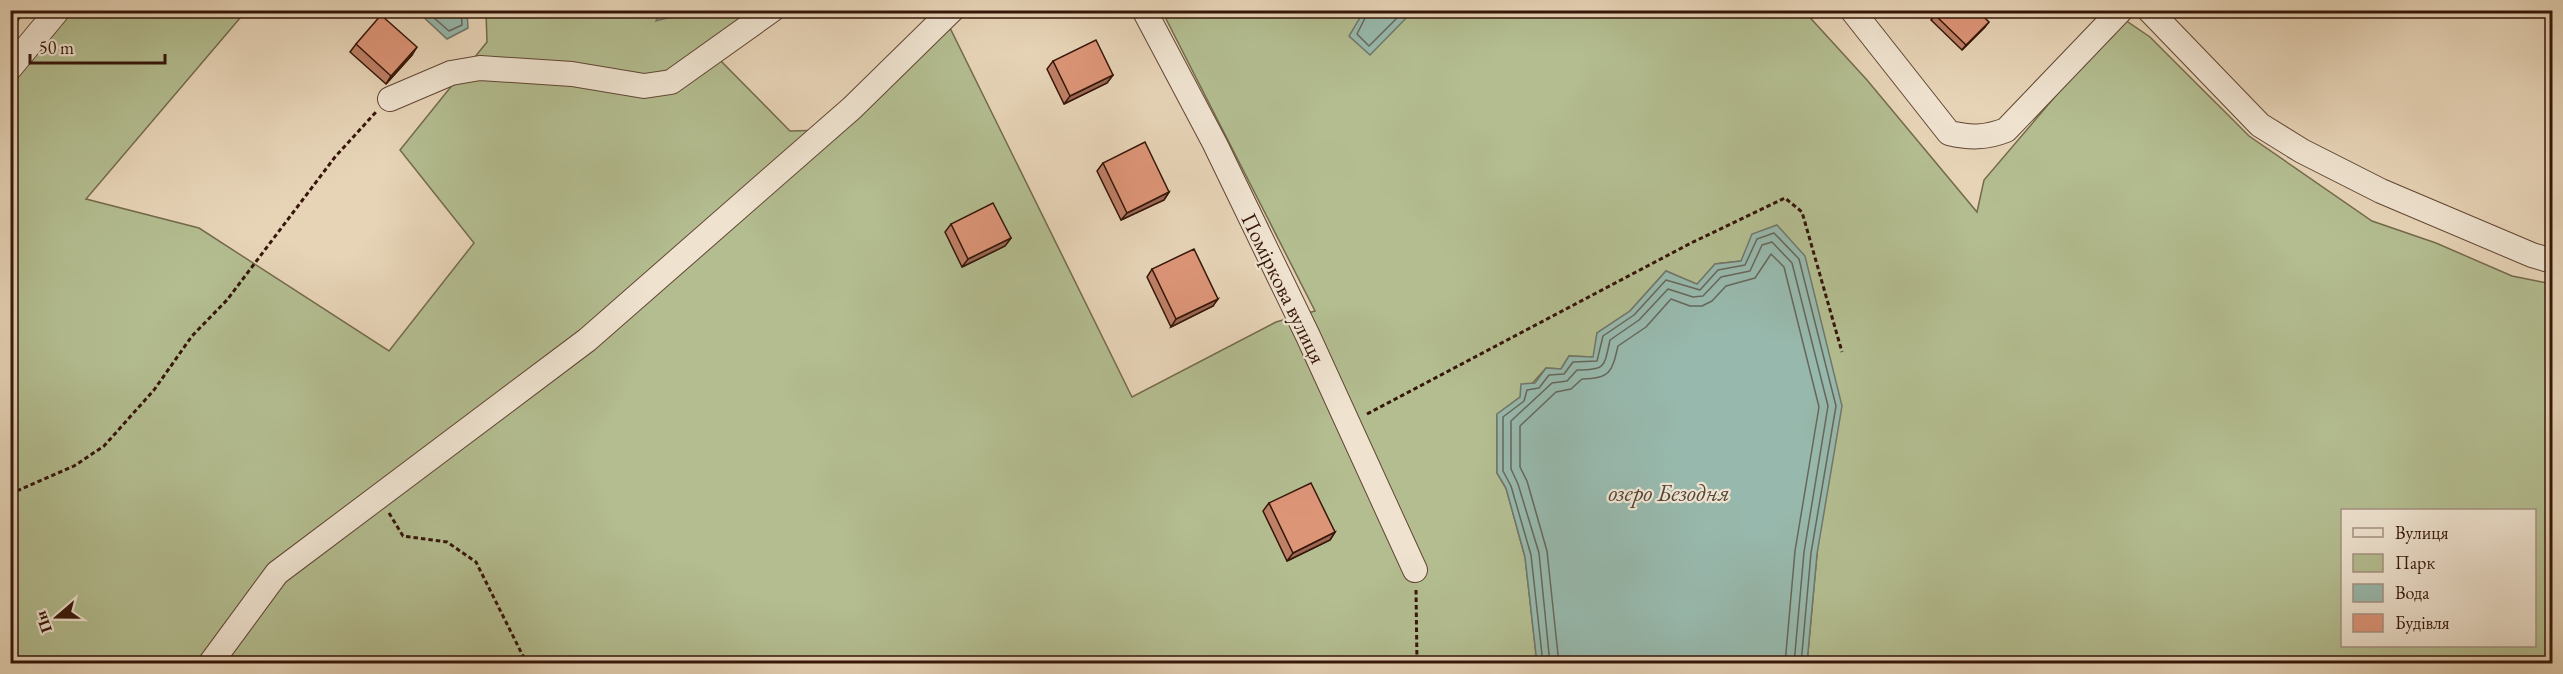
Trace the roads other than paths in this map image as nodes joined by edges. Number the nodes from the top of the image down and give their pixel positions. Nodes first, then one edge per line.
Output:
1 (58, 10) edge
2 (772, 10) edge
3 (952, 10) edge
4 (1144, 10) edge
5 (1852, 10) edge
6 (2121, 10) edge
7 (2149, 10) edge
8 (10, 68) edge
9 (390, 99) road end
10 (2553, 261) edge
11 (1415, 570) road end
12 (210, 663) edge

1 - 8 street
2 - 9 street
3 - 12 street
4 - 11 street, Поміркова вулиця
5 - 6 street
7 - 10 street

